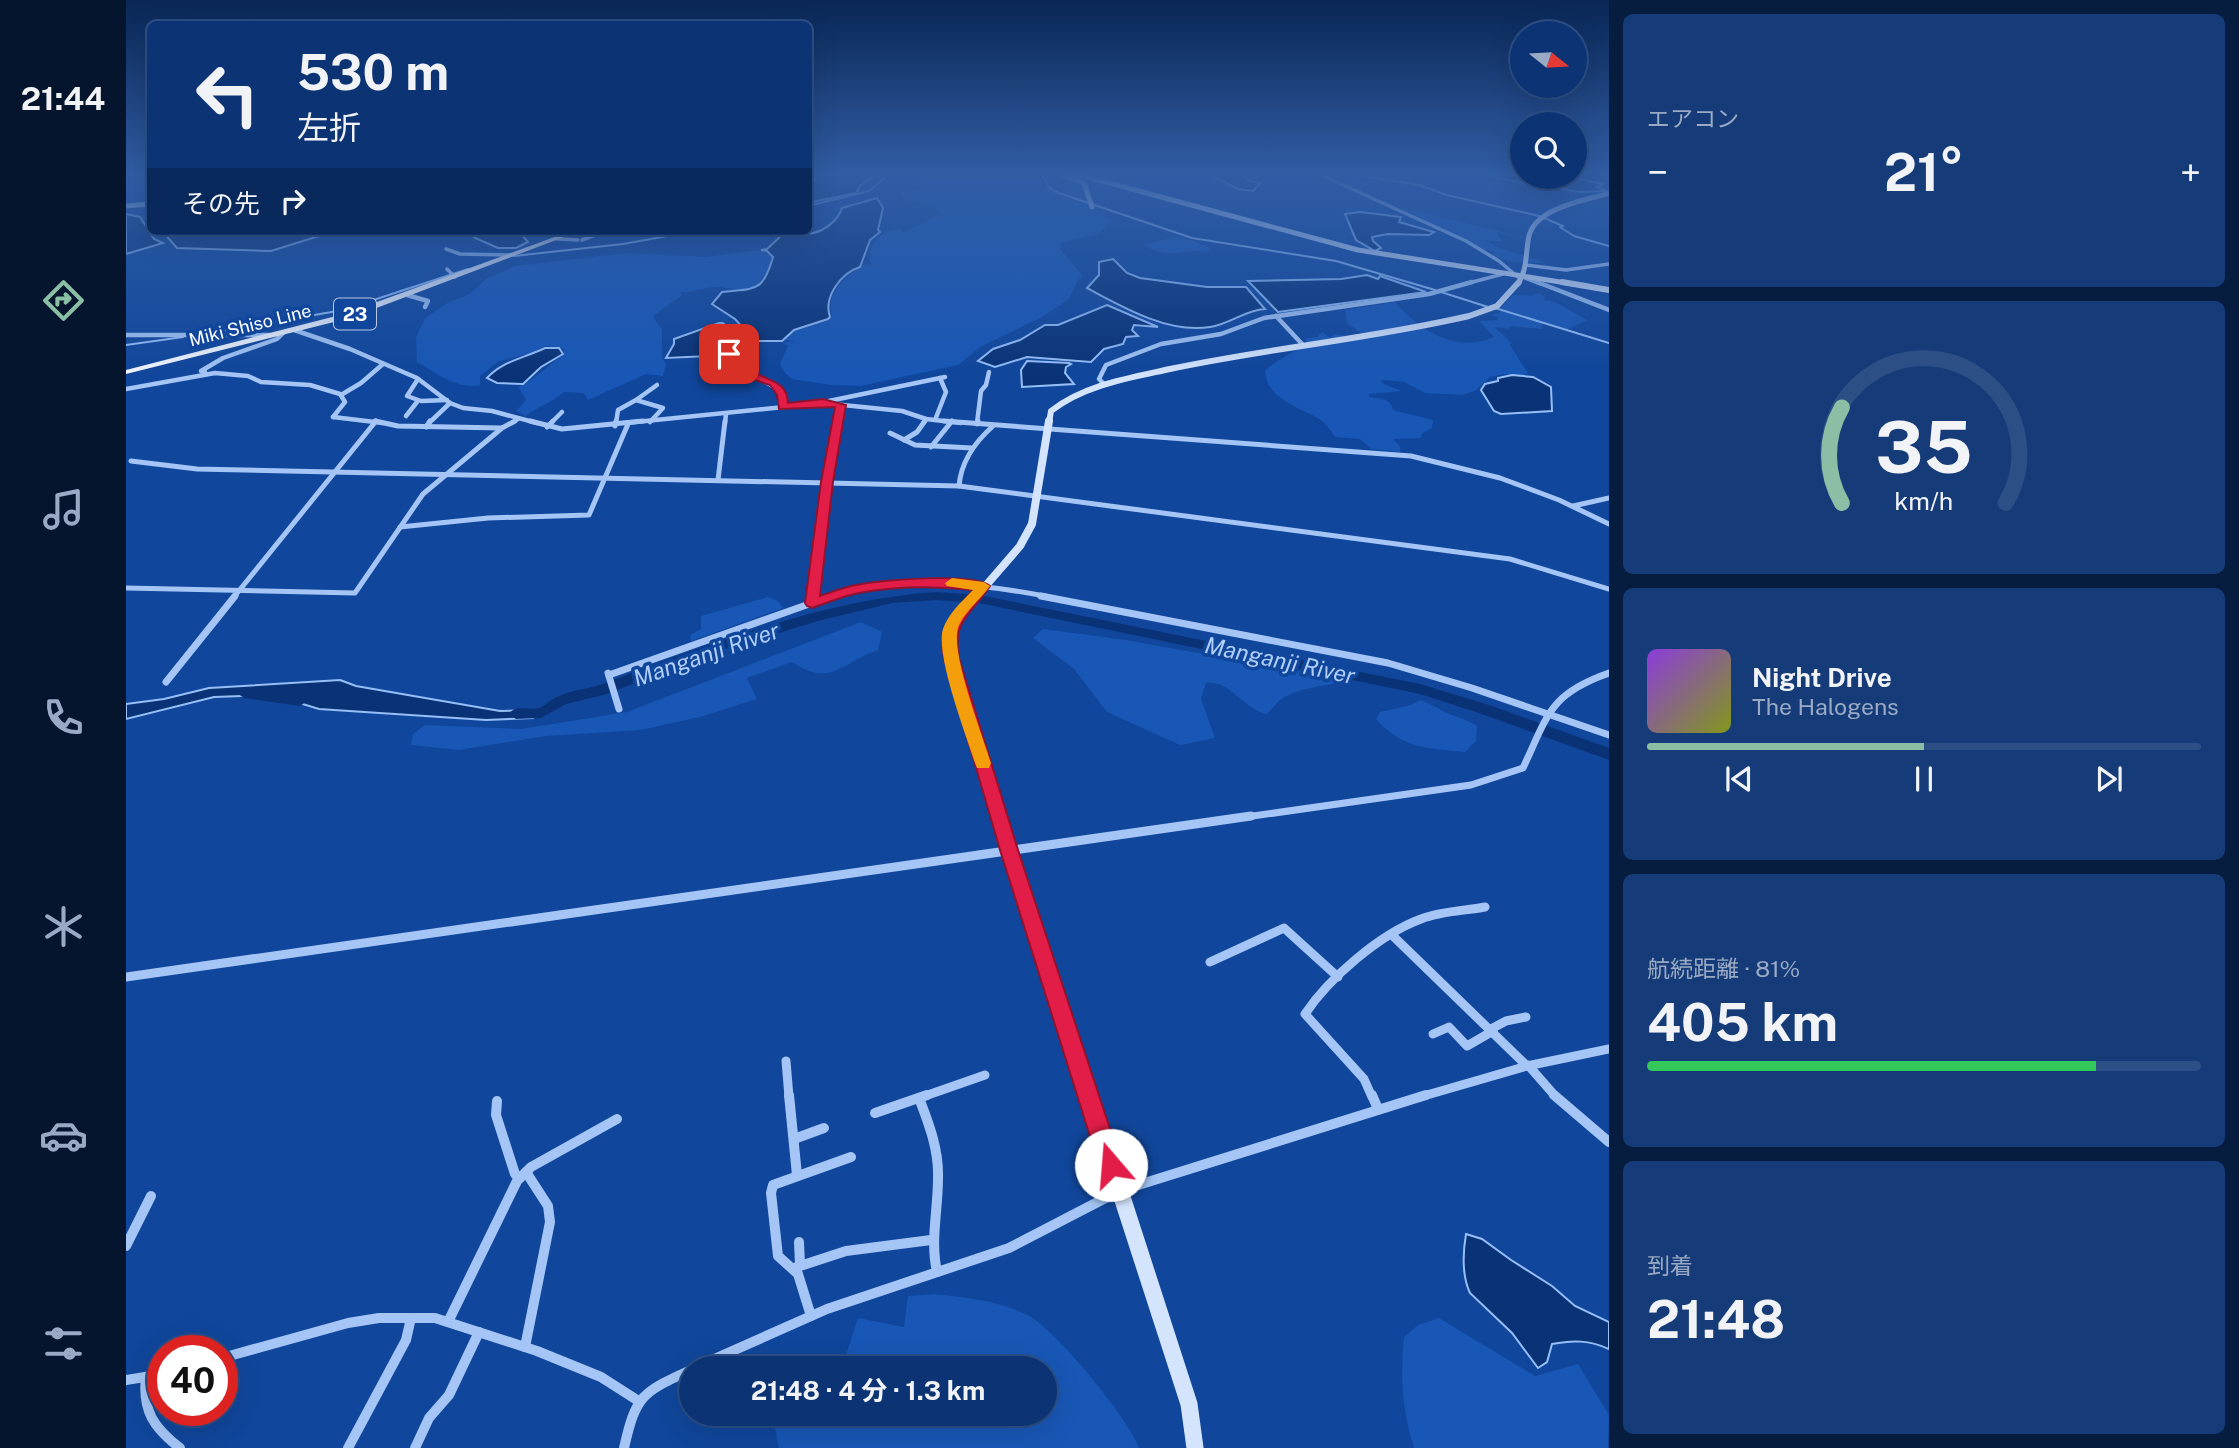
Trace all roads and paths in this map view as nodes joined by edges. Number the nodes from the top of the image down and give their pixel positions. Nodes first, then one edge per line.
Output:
1 (550, 242) edge
2 (1326, 242) edge
3 (1466, 242) edge
4 (1529, 242) edge
5 (446, 249) dead end
6 (512, 255) junction
7 (1609, 264) edge
8 (1526, 265) junction
9 (447, 269) dead end
10 (1503, 274) junction
11 (454, 277) junction
12 (1520, 277) junction
13 (1609, 290) edge
14 (407, 295) junction
15 (425, 307) dead end
16 (1609, 310) edge
17 (1276, 316) junction
18 (295, 330) junction
19 (283, 333) junction
20 (126, 335) edge
21 (271, 336) junction
22 (1303, 345) junction
23 (743, 349) dead end
24 (383, 365) junction
25 (126, 372) edge
26 (989, 372) dead end
27 (212, 374) junction
28 (314, 376) dead end
29 (418, 379) junction
30 (303, 384) junction
31 (1104, 384) junction
32 (657, 386) dead end
33 (126, 389) edge
34 (341, 395) junction
35 (636, 400) junction
36 (417, 402) junction
37 (449, 402) junction
38 (823, 403) junction
39 (840, 405) junction
40 (783, 406) junction
41 (562, 412) dead end
42 (726, 414) junction
43 (406, 416) dead end
44 (517, 419) junction
45 (926, 419) junction
46 (935, 420) junction
47 (376, 421) junction
48 (952, 421) junction
49 (650, 422) junction
50 (628, 424) junction
51 (977, 424) junction
52 (547, 426) junction
53 (615, 426) junction
54 (993, 426) junction
55 (425, 427) junction
56 (502, 428) junction
57 (1048, 429) junction
58 (890, 433) dead end
59 (904, 440) junction
60 (931, 447) junction
61 (972, 448) junction
62 (131, 461) dead end
63 (337, 472) junction
64 (447, 474) junction
65 (604, 478) junction
66 (718, 480) junction
67 (827, 482) junction
68 (958, 486) junction
69 (1037, 498) junction
70 (1609, 498) edge
71 (1573, 506) junction
72 (1609, 524) edge
73 (400, 527) junction
74 (982, 587) junction
75 (126, 588) edge
76 (240, 590) junction
77 (1609, 590) edge
78 (812, 603) junction
79 (1609, 673) edge
80 (166, 682) dead end
81 (619, 709) dead end
82 (1547, 714) junction
83 (1609, 735) edge
84 (1009, 850) junction
85 (1485, 907) dead end
86 (1392, 935) junction
87 (1210, 962) dead end
88 (126, 976) edge
89 (1338, 977) junction
90 (1527, 1017) dead end
91 (1492, 1030) junction
92 (1433, 1034) dead end
93 (1609, 1049) edge
94 (786, 1061) dead end
95 (1527, 1065) junction
96 (985, 1075) dead end
97 (919, 1098) junction
98 (496, 1101) dead end
99 (1378, 1109) junction
100 (875, 1113) dead end
101 (617, 1119) dead end
102 (824, 1128) dead end
103 (794, 1139) junction
104 (1609, 1142) edge
105 (851, 1157) dead end
106 (523, 1175) junction
107 (797, 1175) junction
108 (1119, 1191) junction
109 (151, 1196) dead end
110 (931, 1240) junction
111 (799, 1242) dead end
112 (126, 1246) edge
113 (797, 1266) junction
114 (937, 1272) junction
115 (811, 1316) junction
116 (411, 1318) junction
117 (448, 1322) junction
118 (479, 1332) junction
119 (525, 1347) junction
120 (238, 1354) edge
121 (722, 1356) edge
122 (679, 1375) edge
123 (146, 1377) joint
124 (126, 1380) edge
125 (637, 1400) junction
126 (180, 1448) edge
127 (348, 1448) edge
128 (415, 1448) edge
129 (624, 1448) edge
130 (1195, 1448) edge

1 - 6 main road, Miki Shiso Line / 23
2 - 10 street
3 - 12 street
4 - 8 street
5 - 6 street
6 - 11 main road, Miki Shiso Line / 23
7 - 8 street
8 - 12 street
9 - 11 street
10 - 12 street
10 - 17 street
11 - 14 main road, Miki Shiso Line / 23
12 - 13 street
12 - 16 street
12 - 22 street
14 - 15 street
14 - 18 main road, Miki Shiso Line / 23
17 - 22 street
17 - 31 street
18 - 19 main road, Miki Shiso Line / 23
18 - 24 street
19 - 21 main road, Miki Shiso Line / 23
19 - 27 street
20 - 21 street
21 - 25 main road, Miki Shiso Line / 23
22 - 31 street
23 - 40 street
24 - 29 street
24 - 34 street
26 - 51 street
27 - 30 street
27 - 33 street
28 - 30 street
29 - 36 street
29 - 37 street
30 - 34 street
31 - 57 street
32 - 35 street
34 - 47 street
35 - 49 street
35 - 53 street
36 - 37 street
36 - 43 street
37 - 44 street
37 - 55 street
38 - 39 street
38 - 40 street
38 - 46 street
39 - 45 street
39 - 67 street
40 - 42 street
41 - 52 street
42 - 49 street
42 - 66 street
44 - 52 street
44 - 56 street
45 - 46 street
45 - 59 street
46 - 48 street
47 - 55 street
47 - 63 street
48 - 51 street
48 - 60 street
49 - 50 street
50 - 53 street
50 - 65 street
51 - 54 street
52 - 53 street
54 - 57 street
54 - 61 street
55 - 56 street
56 - 64 street
57 - 69 street
57 - 71 street
58 - 59 street
59 - 60 street
60 - 61 street
61 - 68 street
62 - 63 street
63 - 64 street
63 - 76 street
64 - 65 street
64 - 73 street
65 - 66 street
65 - 73 street
66 - 67 street
67 - 68 street
67 - 78 street
68 - 69 street
69 - 74 street
69 - 77 street
70 - 71 street
71 - 72 street
73 - 76 street
74 - 78 street
74 - 82 street
74 - 84 street
75 - 76 street
76 - 80 street
78 - 81 street
79 - 82 street
82 - 83 street
82 - 84 street
84 - 88 street
84 - 108 street
85 - 86 street
86 - 89 street
86 - 91 street
87 - 89 street
89 - 99 street
90 - 91 street
91 - 92 street
91 - 95 street
93 - 95 street
94 - 103 street
95 - 99 street
95 - 104 street
96 - 97 street
97 - 100 street
97 - 110 street
98 - 106 street
99 - 108 street
101 - 106 street
102 - 103 street
103 - 107 street
105 - 107 street
106 - 117 street
106 - 119 street
107 - 113 street
108 - 114 street
108 - 130 street
109 - 112 street
110 - 113 street
110 - 114 street
111 - 113 street
113 - 115 street
114 - 115 street
115 - 121 street
116 - 117 street
116 - 120 street
116 - 127 street
117 - 118 street
118 - 119 street
118 - 128 street
119 - 125 street
122 - 125 street
123 - 124 street
123 - 126 street
125 - 129 street

